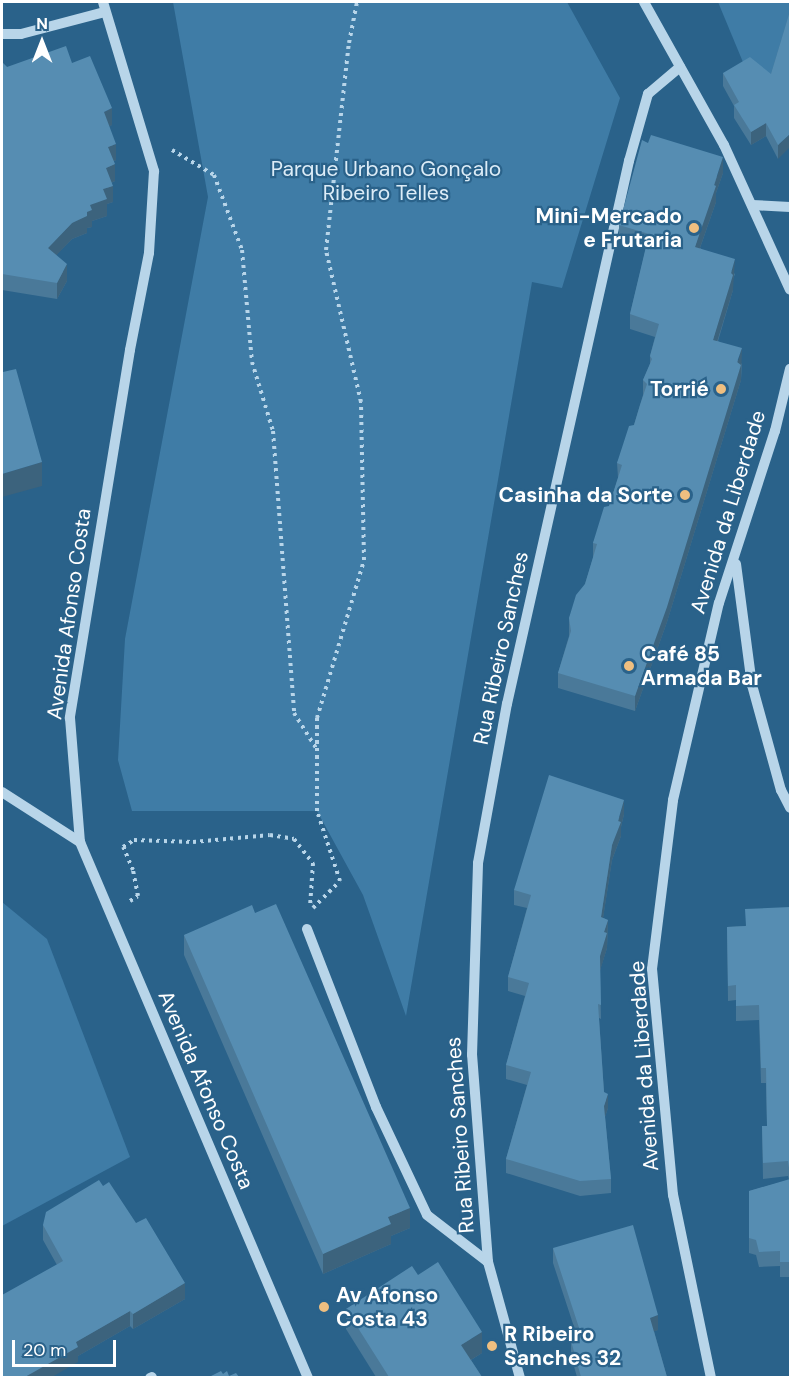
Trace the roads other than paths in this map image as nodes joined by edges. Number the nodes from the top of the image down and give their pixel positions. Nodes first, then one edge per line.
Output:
1 (644, 2) edge
2 (104, 7) edge
3 (2, 34) edge
4 (680, 67) junction
5 (752, 205) junction
6 (790, 207) edge
7 (790, 290) edge
8 (790, 369) edge
9 (736, 558) junction
10 (2, 792) edge
11 (790, 808) edge
12 (80, 842) junction
13 (307, 929) dead end
14 (488, 1262) junction
15 (308, 1377) edge
16 (520, 1377) edge
17 (711, 1377) edge

1 - 4 street
2 - 3 street
2 - 12 street, Avenida Afonso Costa
4 - 5 street
4 - 14 street, Rua Ribeiro Sanches
5 - 6 street
5 - 7 street
8 - 9 street, Avenida da Liberdade
9 - 11 street
9 - 17 street, Avenida da Liberdade
10 - 12 street
12 - 15 street, Avenida Afonso Costa
13 - 14 street, Rua Ribeiro Sanches
14 - 16 street, Rua Ribeiro Sanches

